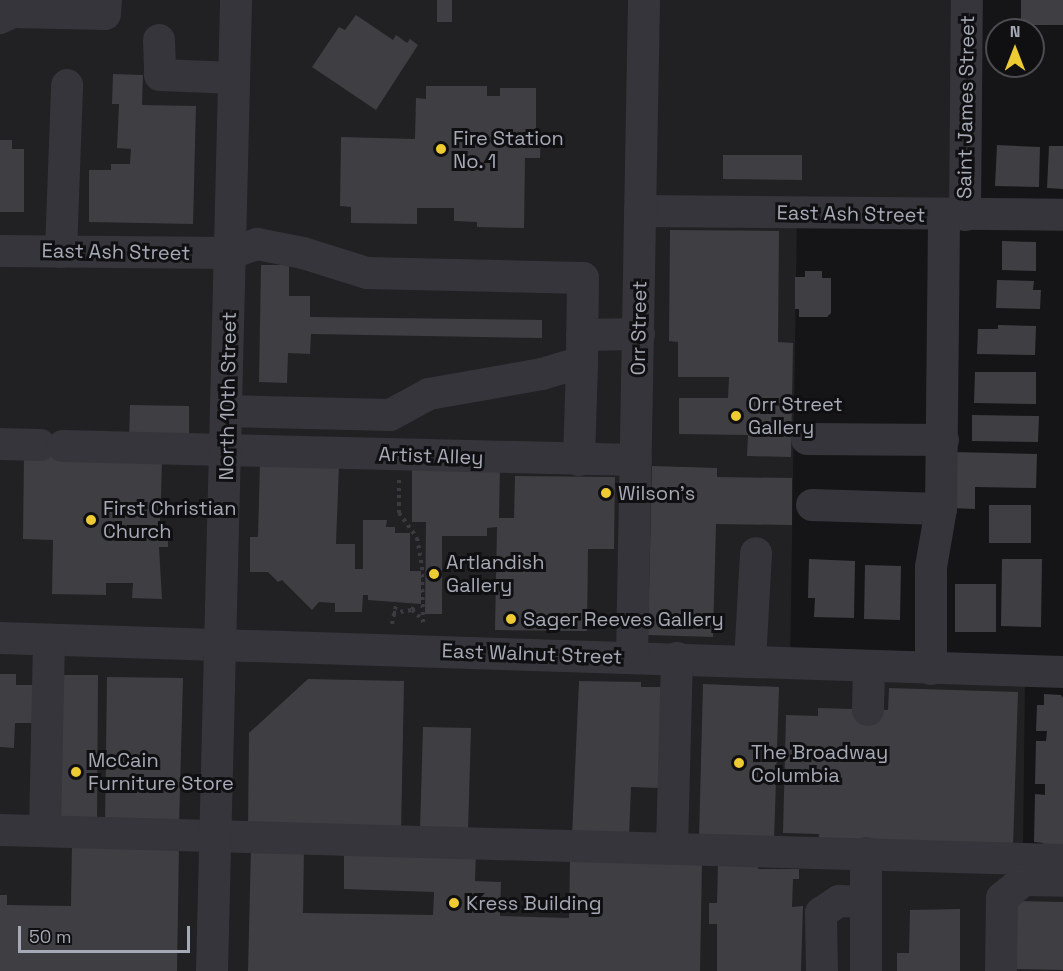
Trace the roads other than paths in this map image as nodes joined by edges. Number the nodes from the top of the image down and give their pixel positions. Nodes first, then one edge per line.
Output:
1 (106, 0) edge
2 (236, 0) edge
3 (644, 0) edge
4 (967, 0) edge
5 (0, 18) edge
6 (159, 40) dead end
7 (234, 78) junction
8 (66, 84) dead end
9 (640, 211) junction
10 (954, 215) junction
11 (1063, 215) edge
12 (0, 251) edge
13 (61, 252) junction
14 (231, 253) junction
15 (639, 334) junction
16 (582, 349) junction
17 (228, 411) junction
18 (807, 440) dead end
19 (943, 440) junction
20 (0, 444) edge
21 (227, 450) junction
22 (579, 460) junction
23 (636, 460) junction
24 (812, 505) dead end
25 (941, 509) junction
26 (756, 553) dead end
27 (0, 638) edge
28 (49, 639) junction
29 (222, 644) junction
30 (632, 656) junction
31 (677, 658) junction
32 (750, 661) junction
33 (869, 666) junction
34 (931, 669) junction
35 (1063, 672) edge
36 (868, 710) dead end
37 (0, 830) edge
38 (45, 831) junction
39 (216, 834) junction
40 (672, 847) junction
41 (862, 849) junction
42 (1063, 860) edge
43 (1063, 881) edge
44 (867, 902) junction
45 (212, 971) edge
46 (822, 971) edge
47 (866, 971) edge
48 (1001, 971) edge

1 - 5 street
2 - 7 street, North 10th Street
3 - 9 street, Orr Street
4 - 10 street, Saint James Street
6 - 7 street
7 - 14 street, North 10th Street
8 - 13 street
9 - 10 street, East Ash Street
9 - 15 street, Orr Street
10 - 11 street, East Ash Street
10 - 19 street, Saint James Street
12 - 13 street, East Ash Street
13 - 14 street, East Ash Street
14 - 16 street, East Ash Street
14 - 17 street, North 10th Street
15 - 16 street
15 - 23 street, Orr Street
16 - 17 street
16 - 22 street
17 - 21 street, North 10th Street
18 - 19 street
19 - 25 street, Saint James Street
20 - 21 street, Artist Alley
21 - 22 street, Artist Alley
21 - 29 street, North 10th Street
22 - 23 street, Artist Alley
23 - 30 street, Orr Street
24 - 25 street
25 - 34 street, Saint James Street
26 - 32 street
27 - 28 street, East Walnut Street
28 - 29 street, East Walnut Street
28 - 38 street
29 - 30 street, East Walnut Street
29 - 39 street, North 10th Street
30 - 31 street, East Walnut Street
31 - 32 street, East Walnut Street
31 - 40 street
32 - 33 street, East Walnut Street
33 - 34 street, East Walnut Street
33 - 36 street
34 - 35 street, East Walnut Street
37 - 38 street
38 - 39 street
39 - 40 street
39 - 45 street, North 10th Street
40 - 41 street
41 - 42 street
41 - 44 street
43 - 48 street
44 - 46 street
44 - 47 street

